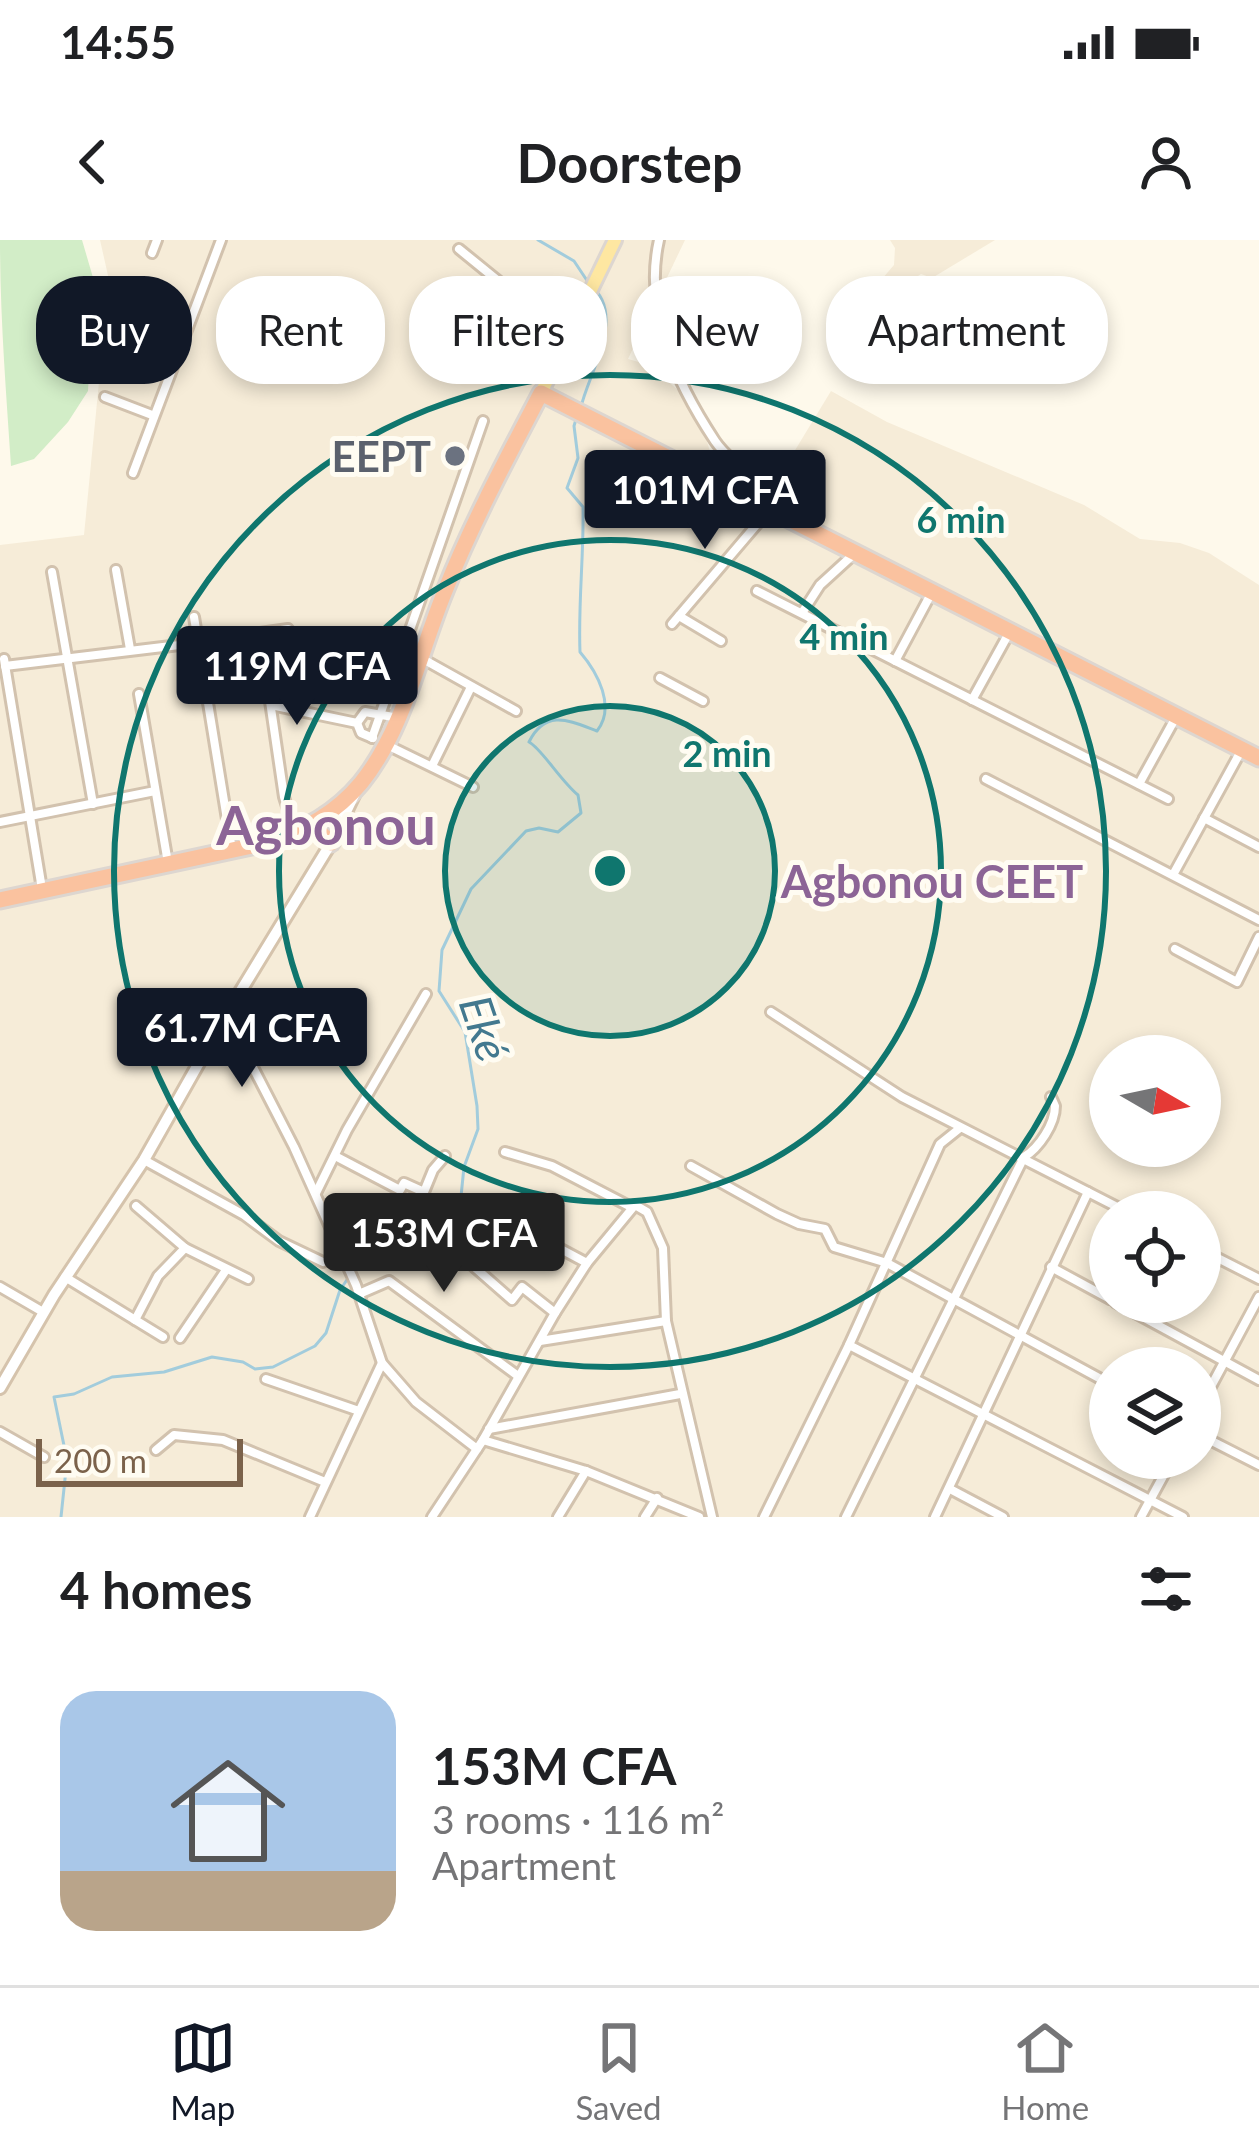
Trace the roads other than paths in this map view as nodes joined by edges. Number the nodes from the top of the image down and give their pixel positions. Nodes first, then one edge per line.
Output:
1 (157, 240) edge
2 (221, 240) edge
3 (615, 240) edge
4 (659, 240) edge
5 (459, 249) dead end
6 (152, 253) dead end
7 (492, 276) edge
8 (597, 276) edge
9 (545, 384) edge
10 (541, 393) junction
11 (105, 397) dead end
12 (152, 415) junction
13 (483, 421) dead end
14 (133, 473) dead end
15 (764, 505) junction
16 (856, 552) junction
17 (116, 570) dead end
18 (52, 572) dead end
19 (757, 591) dead end
20 (932, 591) junction
21 (802, 614) junction
22 (194, 617) dead end
23 (288, 629) dead end
24 (1010, 631) junction
25 (721, 640) dead end
26 (196, 643) junction
27 (130, 649) junction
28 (68, 657) junction
29 (420, 657) junction
30 (896, 661) junction
31 (660, 678) dead end
32 (471, 687) junction
33 (139, 694) dead end
34 (972, 700) junction
35 (703, 701) dead end
36 (271, 705) junction
37 (516, 711) dead end
38 (392, 712) junction
39 (1176, 716) junction
40 (358, 722) junction
41 (380, 741) junction
42 (1242, 749) junction
43 (1259, 758) edge
44 (431, 766) junction
45 (986, 779) dead end
46 (1139, 784) junction
47 (359, 785) junction
48 (473, 787) dead end
49 (155, 791) junction
50 (1168, 799) dead end
51 (93, 804) junction
52 (30, 817) junction
53 (1204, 818) junction
54 (0, 822) edge
55 (303, 829) junction
56 (331, 843) junction
57 (1259, 848) edge
58 (232, 851) junction
59 (168, 864) junction
60 (1174, 873) junction
61 (42, 891) junction
62 (0, 900) edge
63 (1259, 920) edge
64 (1259, 937) edge
65 (1175, 950) dead end
66 (426, 994) dead end
67 (771, 1012) dead end
68 (226, 1015) junction
69 (1051, 1097) dead end
70 (960, 1128) junction
71 (505, 1152) dead end
72 (337, 1156) junction
73 (445, 1156) dead end
74 (1024, 1157) junction
75 (144, 1160) junction
76 (692, 1166) dead end
77 (1088, 1192) joint
78 (315, 1194) junction
79 (136, 1206) dead end
80 (629, 1206) dead end
81 (495, 1214) dead end
82 (448, 1244) dead end
83 (185, 1248) junction
84 (1221, 1260) edge
85 (323, 1262) dead end
86 (887, 1263) junction
87 (587, 1264) junction
88 (1052, 1268) junction
89 (226, 1269) junction
90 (65, 1277) junction
91 (248, 1279) dead end
92 (1259, 1280) edge
93 (0, 1287) edge
94 (1089, 1288) edge
95 (357, 1289) junction
96 (1259, 1297) edge
97 (952, 1300) junction
98 (44, 1312) junction
99 (555, 1313) junction
100 (135, 1320) junction
101 (666, 1322) junction
102 (1152, 1323) edge
103 (1023, 1334) junction
104 (163, 1337) dead end
105 (180, 1338) dead end
106 (539, 1341) junction
107 (849, 1345) junction
108 (1224, 1362) junction
109 (382, 1363) junction
110 (1221, 1368) edge
111 (1089, 1372) edge
112 (518, 1376) junction
113 (266, 1379) dead end
114 (913, 1379) junction
115 (1259, 1380) edge
116 (0, 1388) edge
117 (680, 1394) junction
118 (359, 1411) junction
119 (986, 1415) junction
120 (489, 1429) junction
121 (0, 1432) edge
122 (480, 1444) junction
123 (1221, 1446) edge
124 (156, 1450) dead end
125 (44, 1457) dead end
126 (1259, 1465) edge
127 (586, 1471) junction
128 (1162, 1479) edge
129 (325, 1482) junction
130 (950, 1489) junction
131 (657, 1498) junction
132 (1151, 1499) junction
133 (310, 1517) edge
134 (433, 1517) edge
135 (558, 1517) edge
136 (645, 1517) edge
137 (698, 1517) edge
138 (712, 1517) edge
139 (764, 1517) edge
140 (846, 1517) edge
141 (935, 1517) edge
142 (1003, 1517) edge
143 (1142, 1517) edge
144 (1184, 1517) edge

1 - 6 street
2 - 12 street
3 - 8 main road
4 - 15 street
5 - 7 street
9 - 10 main road
10 - 15 highway
10 - 29 highway
11 - 12 street
12 - 14 street
13 - 38 street
15 - 16 highway
15 - 25 street
16 - 20 highway
16 - 21 street
17 - 27 street
18 - 28 street
19 - 21 street
20 - 24 highway
20 - 30 street
21 - 30 street
22 - 26 street
23 - 36 street
24 - 34 street
24 - 39 highway
26 - 27 street
26 - 58 street
27 - 28 street
28 - 51 street
28 - 52 street
29 - 32 street
29 - 38 highway
30 - 34 street
31 - 35 street
32 - 37 street
32 - 44 street
33 - 49 street
34 - 46 street
36 - 40 street
36 - 55 street
38 - 40 street
38 - 41 highway
39 - 42 highway
39 - 46 street
40 - 41 street
41 - 44 street
41 - 47 highway
41 - 55 highway
42 - 43 highway
42 - 53 street
44 - 48 street
45 - 60 street
46 - 50 street
47 - 55 highway
47 - 56 main road
49 - 51 street
49 - 59 street
51 - 52 street
52 - 54 street
52 - 61 street
53 - 57 street
53 - 60 street
55 - 56 highway
55 - 58 highway
56 - 68 main road
58 - 59 highway
59 - 61 highway
60 - 63 street
61 - 62 highway
64 - 65 street
66 - 72 street
67 - 70 street
68 - 75 main road
68 - 78 street
69 - 74 street
70 - 74 street
70 - 86 street
71 - 80 street
72 - 73 street
72 - 78 street
74 - 77 street
74 - 97 street
75 - 85 street
75 - 90 main road
76 - 86 street
77 - 88 street
78 - 95 street
79 - 83 street
81 - 87 street
82 - 99 street
83 - 89 street
83 - 100 street
84 - 92 street
86 - 97 street
86 - 107 street
87 - 99 street
87 - 101 street
88 - 94 street
88 - 103 street
89 - 91 street
89 - 105 street
90 - 98 main road
90 - 100 street
93 - 98 street
95 - 109 street
95 - 112 street
96 - 108 street
97 - 103 street
97 - 114 street
98 - 116 main road
99 - 106 street
100 - 104 street
101 - 106 street
101 - 117 street
102 - 108 street
103 - 111 street
103 - 119 street
106 - 112 street
107 - 114 street
107 - 139 street
108 - 110 street
108 - 115 street
109 - 118 street
109 - 122 street
112 - 120 street
113 - 118 street
114 - 119 street
114 - 140 street
117 - 120 street
117 - 138 street
118 - 129 street
119 - 130 street
119 - 132 street
120 - 122 street
121 - 125 street
122 - 127 street
122 - 134 street
123 - 126 street
124 - 129 street
127 - 131 street
127 - 135 street
128 - 132 street
129 - 133 street
130 - 141 street
130 - 142 street
131 - 136 street
131 - 137 street
132 - 143 street
132 - 144 street

